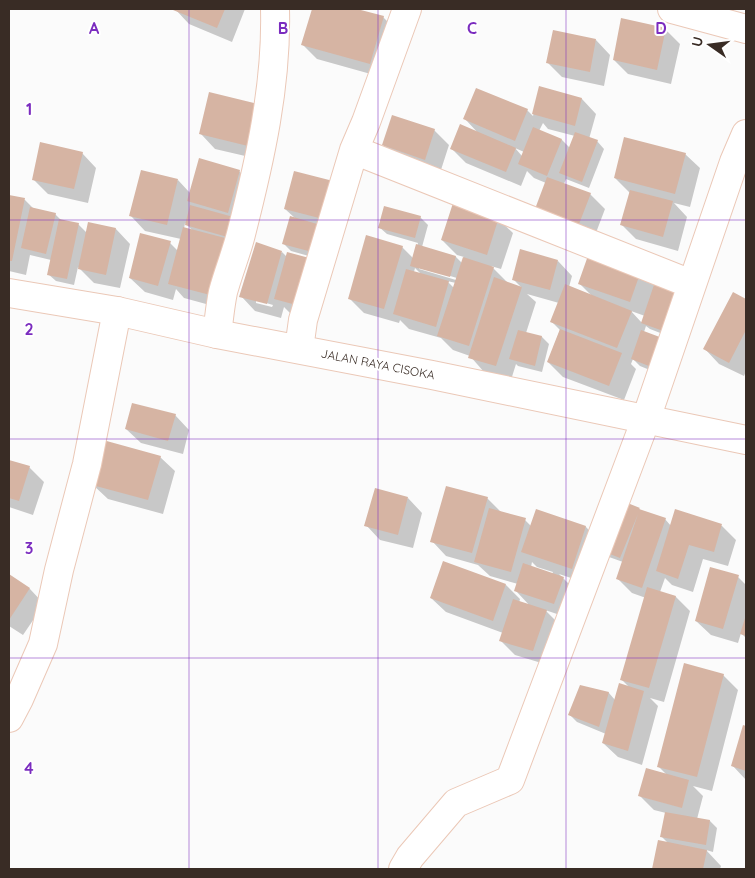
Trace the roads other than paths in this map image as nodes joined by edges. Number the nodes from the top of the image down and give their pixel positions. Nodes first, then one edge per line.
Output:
1 (275, 9) edge
2 (407, 9) edge
3 (672, 9) edge
4 (746, 29) edge
5 (746, 134) edge
6 (354, 150) junction
7 (691, 284) junction
8 (9, 293) edge
9 (117, 311) junction
10 (217, 334) junction
11 (299, 349) junction
12 (646, 419) junction
13 (746, 440) edge
14 (9, 718) edge
15 (403, 869) edge

1 - 10 street
2 - 6 street
3 - 4 street
5 - 7 street
6 - 7 street
6 - 11 street
7 - 12 street
8 - 9 street, JALAN RAYA CISOKA
9 - 10 street, JALAN RAYA CISOKA
9 - 14 street
10 - 11 street, JALAN RAYA CISOKA
11 - 12 street, JALAN RAYA CISOKA
12 - 13 street, JALAN RAYA CISOKA
12 - 15 street

